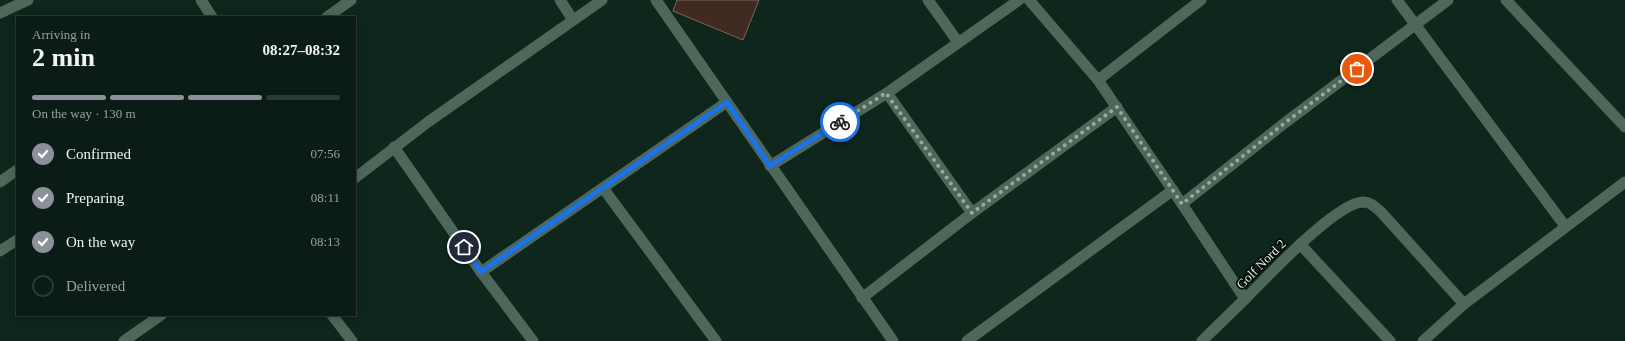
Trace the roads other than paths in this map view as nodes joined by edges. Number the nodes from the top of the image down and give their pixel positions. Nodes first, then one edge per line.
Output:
1 (28, 0) edge
2 (201, 0) edge
3 (351, 0) edge
4 (560, 0) edge
5 (602, 0) edge
6 (656, 0) edge
7 (928, 0) edge
8 (1019, 0) edge
9 (1029, 0) edge
10 (1202, 0) edge
11 (1397, 0) edge
12 (1448, 0) edge
13 (1506, 0) edge
14 (0, 13) edge
15 (211, 16) edge
16 (328, 16) edge
17 (573, 20) junction
18 (1416, 24) junction
19 (958, 42) junction
20 (1098, 80) junction
21 (886, 93) junction
22 (727, 102) junction
23 (1117, 107) junction
24 (1625, 127) edge
25 (394, 147) junction
26 (770, 166) junction
27 (16, 171) edge
28 (356, 177) edge
29 (0, 182) edge
30 (1625, 182) edge
31 (603, 188) junction
32 (1173, 190) junction
33 (1182, 204) junction
34 (972, 213) junction
35 (1565, 226) junction
36 (16, 241) edge
37 (1300, 244) junction
38 (1, 249) edge
39 (481, 272) junction
40 (862, 298) junction
41 (1245, 299) junction
42 (1464, 304) junction
43 (161, 316) edge
44 (333, 316) edge
45 (124, 341) edge
46 (352, 341) edge
47 (533, 341) edge
48 (716, 341) edge
49 (893, 341) edge
50 (967, 341) edge
51 (1202, 341) edge
52 (1390, 341) edge
53 (1423, 341) edge

1 - 14 street
2 - 15 street
3 - 16 street
4 - 17 street
5 - 17 street
6 - 22 street
7 - 19 street
8 - 19 street
9 - 20 street
10 - 20 street
11 - 18 street
12 - 18 street
13 - 24 street
17 - 25 street
18 - 33 street
18 - 35 street
19 - 21 street
20 - 23 street
21 - 26 street
21 - 34 street
22 - 26 street
22 - 31 street
23 - 32 street
23 - 34 street
25 - 28 street
25 - 39 street
26 - 40 street
27 - 29 street
30 - 35 street
31 - 39 street
31 - 48 street
32 - 33 street
32 - 50 street
33 - 41 street
34 - 40 street
35 - 42 street
36 - 38 street
37 - 41 street, Golf Nord 2
37 - 42 street, Golf Nord 2
37 - 52 street
39 - 47 street
40 - 49 street
41 - 51 street, Golf Nord 2
42 - 53 street
43 - 45 street
44 - 46 street

